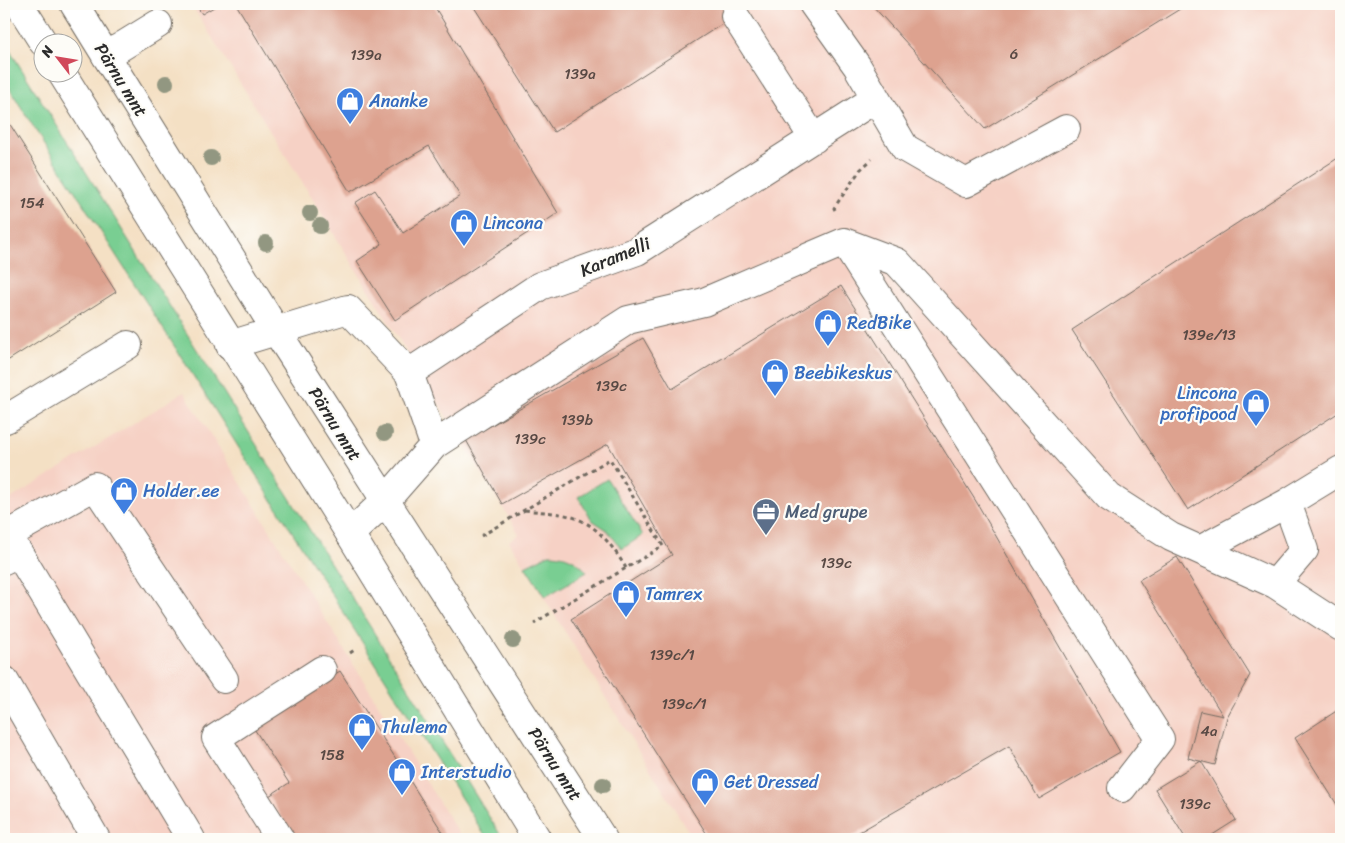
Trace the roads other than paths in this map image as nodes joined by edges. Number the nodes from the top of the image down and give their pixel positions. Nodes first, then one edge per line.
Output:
1 (18, 4) edge
2 (74, 4) edge
3 (813, 4) edge
4 (735, 16) dead end
5 (158, 24) dead end
6 (36, 32) edge
7 (106, 56) junction
8 (67, 82) edge
9 (875, 99) junction
10 (1066, 129) dead end
11 (814, 138) junction
12 (844, 242) junction
13 (277, 332) junction
14 (128, 345) dead end
15 (230, 345) junction
16 (409, 373) junction
17 (4, 418) edge
18 (434, 445) junction
19 (1341, 470) edge
20 (384, 501) junction
21 (1287, 503) junction
22 (350, 534) junction
23 (4, 537) edge
24 (1200, 550) junction
25 (4, 560) edge
26 (1275, 584) junction
27 (1341, 627) edge
28 (322, 670) dead end
29 (224, 679) dead end
30 (4, 680) edge
31 (1122, 788) dead end
32 (96, 839) edge
33 (191, 839) edge
34 (280, 839) edge
35 (537, 839) edge
36 (603, 839) edge

1 - 6 main road
2 - 7 main road, Pärnu mnt
3 - 9 main road
4 - 11 main road
5 - 7 main road
7 - 13 main road, Pärnu mnt
8 - 15 main road
9 - 10 main road
9 - 11 main road, Karamelli
11 - 16 main road, Karamelli
12 - 18 main road
12 - 24 main road
12 - 31 main road
13 - 15 main road
13 - 16 main road
13 - 20 main road, Pärnu mnt
14 - 17 main road
15 - 22 main road
16 - 18 main road
18 - 20 main road
19 - 21 main road
20 - 22 main road
20 - 36 main road, Pärnu mnt
21 - 24 main road
21 - 26 main road
22 - 35 main road
23 - 29 main road
24 - 26 main road
25 - 33 main road
26 - 27 main road
28 - 34 main road
30 - 32 main road

